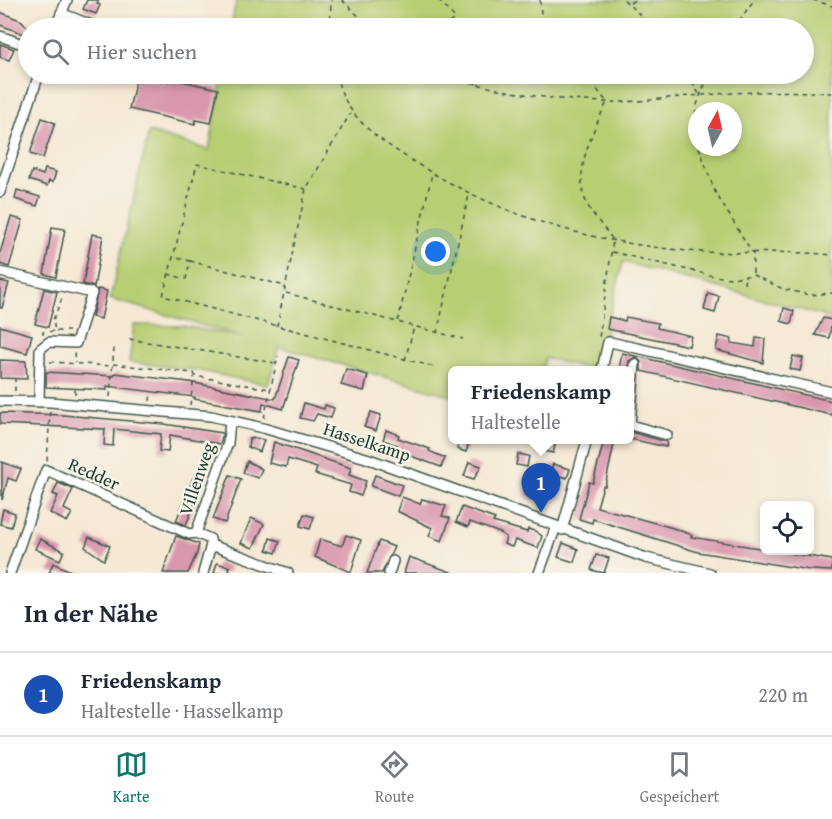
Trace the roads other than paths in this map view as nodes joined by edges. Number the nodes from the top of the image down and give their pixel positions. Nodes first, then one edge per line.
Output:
1 (67, 0) edge
2 (61, 13) junction
3 (59, 18) edge
4 (70, 18) edge
5 (0, 36) edge
6 (18, 42) edge
7 (36, 84) edge
8 (0, 192) edge
9 (0, 272) edge
10 (637, 357) junction
11 (603, 366) edge
12 (634, 386) edge
13 (832, 392) edge
14 (0, 401) edge
15 (39, 402) junction
16 (230, 421) junction
17 (634, 426) edge
18 (667, 435) dead end
19 (586, 444) edge
20 (559, 528) junction
21 (196, 533) junction
22 (212, 544) junction
23 (393, 561) dead end
24 (10, 573) edge
25 (203, 573) edge
26 (288, 573) edge
27 (389, 573) edge
28 (539, 573) edge
29 (710, 573) edge

1 - 2 street
2 - 3 street
2 - 4 street
5 - 6 street
7 - 8 street
9 - 15 street
10 - 11 street
10 - 12 street
10 - 13 street
14 - 15 street, Hasselkamp
15 - 16 street, Hasselkamp
16 - 20 street, Hasselkamp
16 - 21 street, Villenweg
17 - 18 street
19 - 20 street
20 - 28 street
20 - 29 street, Hasselkamp
21 - 22 street, Villenweg
21 - 24 street, Redder
22 - 25 street
22 - 26 street, Villenweg
23 - 27 street

